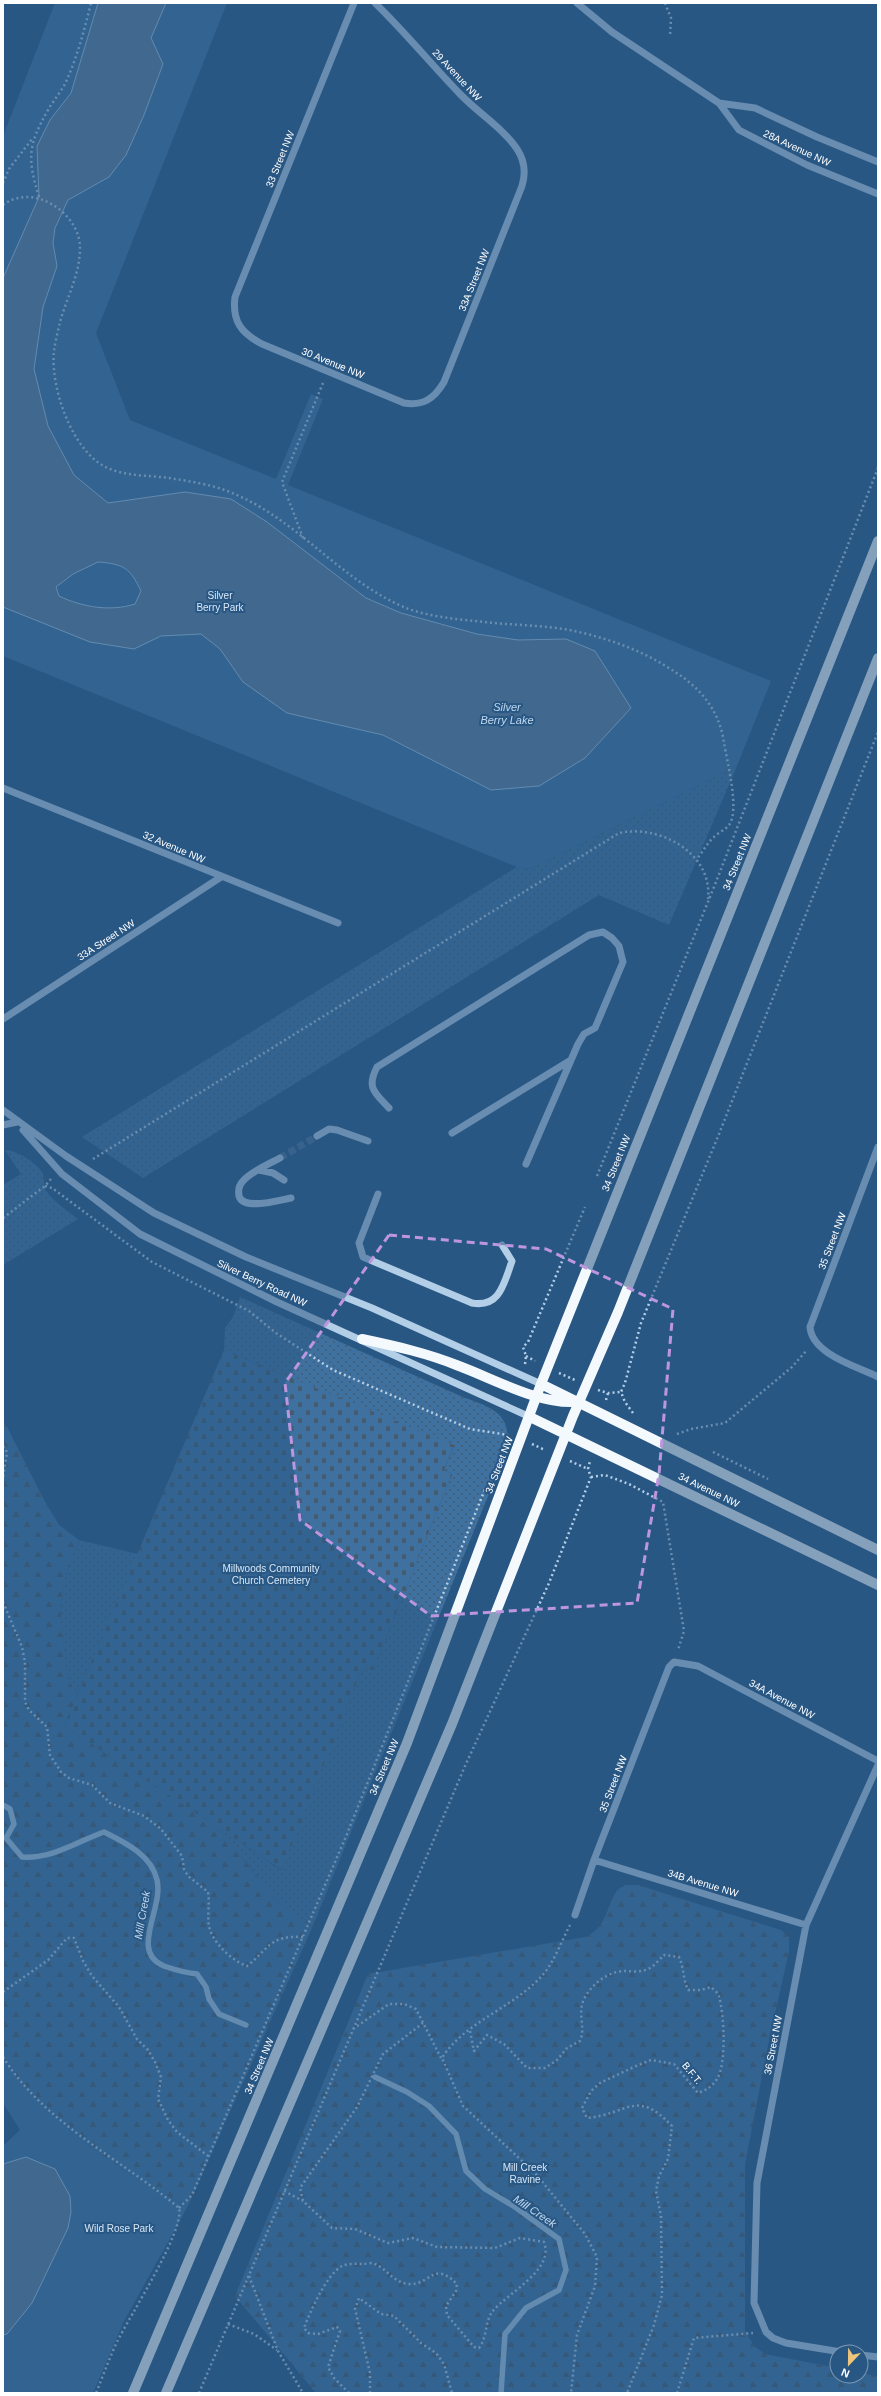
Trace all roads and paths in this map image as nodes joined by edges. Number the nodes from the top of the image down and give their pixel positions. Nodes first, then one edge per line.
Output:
1 (91, 3) edge
2 (354, 3) edge
3 (375, 3) edge
4 (577, 3) edge
5 (665, 3) edge
6 (670, 36) dead end
7 (719, 103) junction
8 (33, 138) junction
9 (523, 160) joint
10 (878, 162) edge
11 (3, 183) edge
12 (878, 194) edge
13 (39, 197) junction
14 (3, 205) edge
15 (238, 324) joint
16 (328, 372) junction
17 (428, 401) joint
18 (878, 468) edge
19 (304, 538) junction
20 (878, 541) edge
21 (878, 658) edge
22 (878, 732) edge
23 (3, 788) edge
24 (731, 822) junction
25 (738, 824) junction
26 (697, 859) junction
27 (221, 877) junction
28 (707, 903) junction
29 (338, 923) dead end
30 (3, 1019) edge
31 (571, 1060) junction
32 (389, 1108) dead end
33 (3, 1110) edge
34 (17, 1122) junction
35 (3, 1125) edge
36 (452, 1133) dead end
37 (317, 1136) tunnel mouth
38 (368, 1141) dead end
39 (878, 1147) edge
40 (280, 1158) tunnel mouth
41 (91, 1161) dead end
42 (526, 1164) dead end
43 (259, 1170) junction
44 (597, 1176) dead end
45 (52, 1177) dead end
46 (284, 1180) dead end
47 (45, 1186) junction
48 (378, 1194) dead end
49 (291, 1198) dead end
50 (585, 1207) dead end
51 (3, 1218) edge
52 (502, 1245) dead end
53 (362, 1339) junction
54 (814, 1342) junction
55 (547, 1368) junction
56 (878, 1377) edge
57 (541, 1384) junction
58 (587, 1385) junction
59 (621, 1392) junction
60 (608, 1393) junction
61 (536, 1396) junction
62 (578, 1402) junction
63 (602, 1414) junction
64 (639, 1415) dead end
65 (530, 1417) junction
66 (670, 1431) dead end
67 (677, 1434) junction
68 (566, 1435) junction
69 (683, 1437) dead end
70 (505, 1440) dead end
71 (3, 1446) edge
72 (594, 1448) junction
73 (710, 1450) dead end
74 (591, 1477) junction
75 (3, 1478) edge
76 (771, 1480) dead end
77 (487, 1485) dead end
78 (3, 1508) edge
79 (3, 1512) edge
80 (878, 1550) edge
81 (878, 1585) edge
82 (3, 1602) edge
83 (674, 1662) junction
84 (878, 1761) edge
85 (878, 1764) edge
86 (594, 1860) junction
87 (575, 1915) joint
88 (806, 1925) junction
89 (303, 1937) junction
90 (3, 1992) edge
91 (423, 2023) junction
92 (352, 2029) junction
93 (470, 2031) junction
94 (3, 2057) edge
95 (442, 2058) junction
96 (208, 2156) junction
97 (284, 2191) junction
98 (303, 2201) junction
99 (179, 2208) junction
100 (249, 2276) junction
101 (228, 2324) junction
102 (766, 2332) junction
103 (829, 2350) edge
104 (278, 2351) junction
105 (96, 2393) edge
106 (133, 2393) edge
107 (166, 2393) edge
108 (199, 2393) edge
109 (302, 2393) edge
110 (350, 2393) edge
111 (370, 2393) edge
112 (452, 2393) edge
113 (571, 2393) edge
114 (627, 2393) edge
115 (677, 2393) edge

1 - 8 path
2 - 15 street, 33 Street NW
3 - 9 street, 29 Avenue NW
4 - 7 street, 28A Avenue NW
5 - 6 path
7 - 10 street, 28A Avenue NW
7 - 12 street, 28A Avenue NW
8 - 11 path
8 - 13 path
9 - 17 street, 33A Street NW
13 - 14 path
13 - 19 path
15 - 16 street, 30 Avenue NW
16 - 17 street, 30 Avenue NW
16 - 19 path
18 - 25 path
19 - 24 path
20 - 55 main road, 34 Street NW
21 - 58 main road
22 - 59 path
23 - 27 street, 32 Avenue NW
24 - 25 path
24 - 26 path
25 - 28 path
26 - 28 path
26 - 41 path
27 - 29 street, 32 Avenue NW
27 - 30 street, 33A Street NW
28 - 44 path
31 - 32 street
31 - 36 street
31 - 42 street
33 - 34 street, Silver Berry Road NW
34 - 35 street
34 - 53 street, Silver Berry Road NW
34 - 57 street, Silver Berry Road NW
37 - 38 street
39 - 54 street, 35 Street NW
40 - 43 street
43 - 46 street
43 - 49 street
45 - 47 path
47 - 51 path
47 - 70 path
48 - 52 street
50 - 55 path
53 - 61 main road
53 - 65 street, Silver Berry Road NW
54 - 56 street
54 - 67 path
55 - 57 main road, 34 Street NW
55 - 58 path
57 - 61 main road, 34 Street NW
57 - 62 main road
58 - 60 path
58 - 62 main road
59 - 60 path
59 - 64 path
60 - 63 path
61 - 62 main road
61 - 65 main road, 34 Street NW
62 - 63 main road
62 - 68 main road
63 - 80 main road
65 - 68 main road, 34 Avenue NW
65 - 106 main road, 34 Street NW
66 - 67 path
67 - 69 path
68 - 72 main road, 34 Avenue NW
68 - 107 main road
71 - 75 path
72 - 74 path
72 - 81 main road, 34 Avenue NW
73 - 76 path
74 - 83 path
74 - 92 path
77 - 89 path
78 - 79 path
82 - 89 path
83 - 84 street, 34A Avenue NW
83 - 86 street, 35 Street NW
85 - 88 street, 36 Street NW
86 - 87 street, 35 Street NW
86 - 88 street, 34B Avenue NW
87 - 93 path
88 - 102 street, 36 Street NW
89 - 96 path
90 - 96 path
91 - 92 path
91 - 95 path
91 - 98 path
92 - 97 path
93 - 95 path
93 - 114 path, B.F.T.
94 - 99 path
95 - 113 path
96 - 99 path
97 - 98 path
97 - 100 path
98 - 110 path
99 - 105 path
100 - 101 path
100 - 104 path
101 - 104 path
101 - 108 path
102 - 103 street, 36 Street NW
102 - 115 path
104 - 109 path
111 - 112 path

